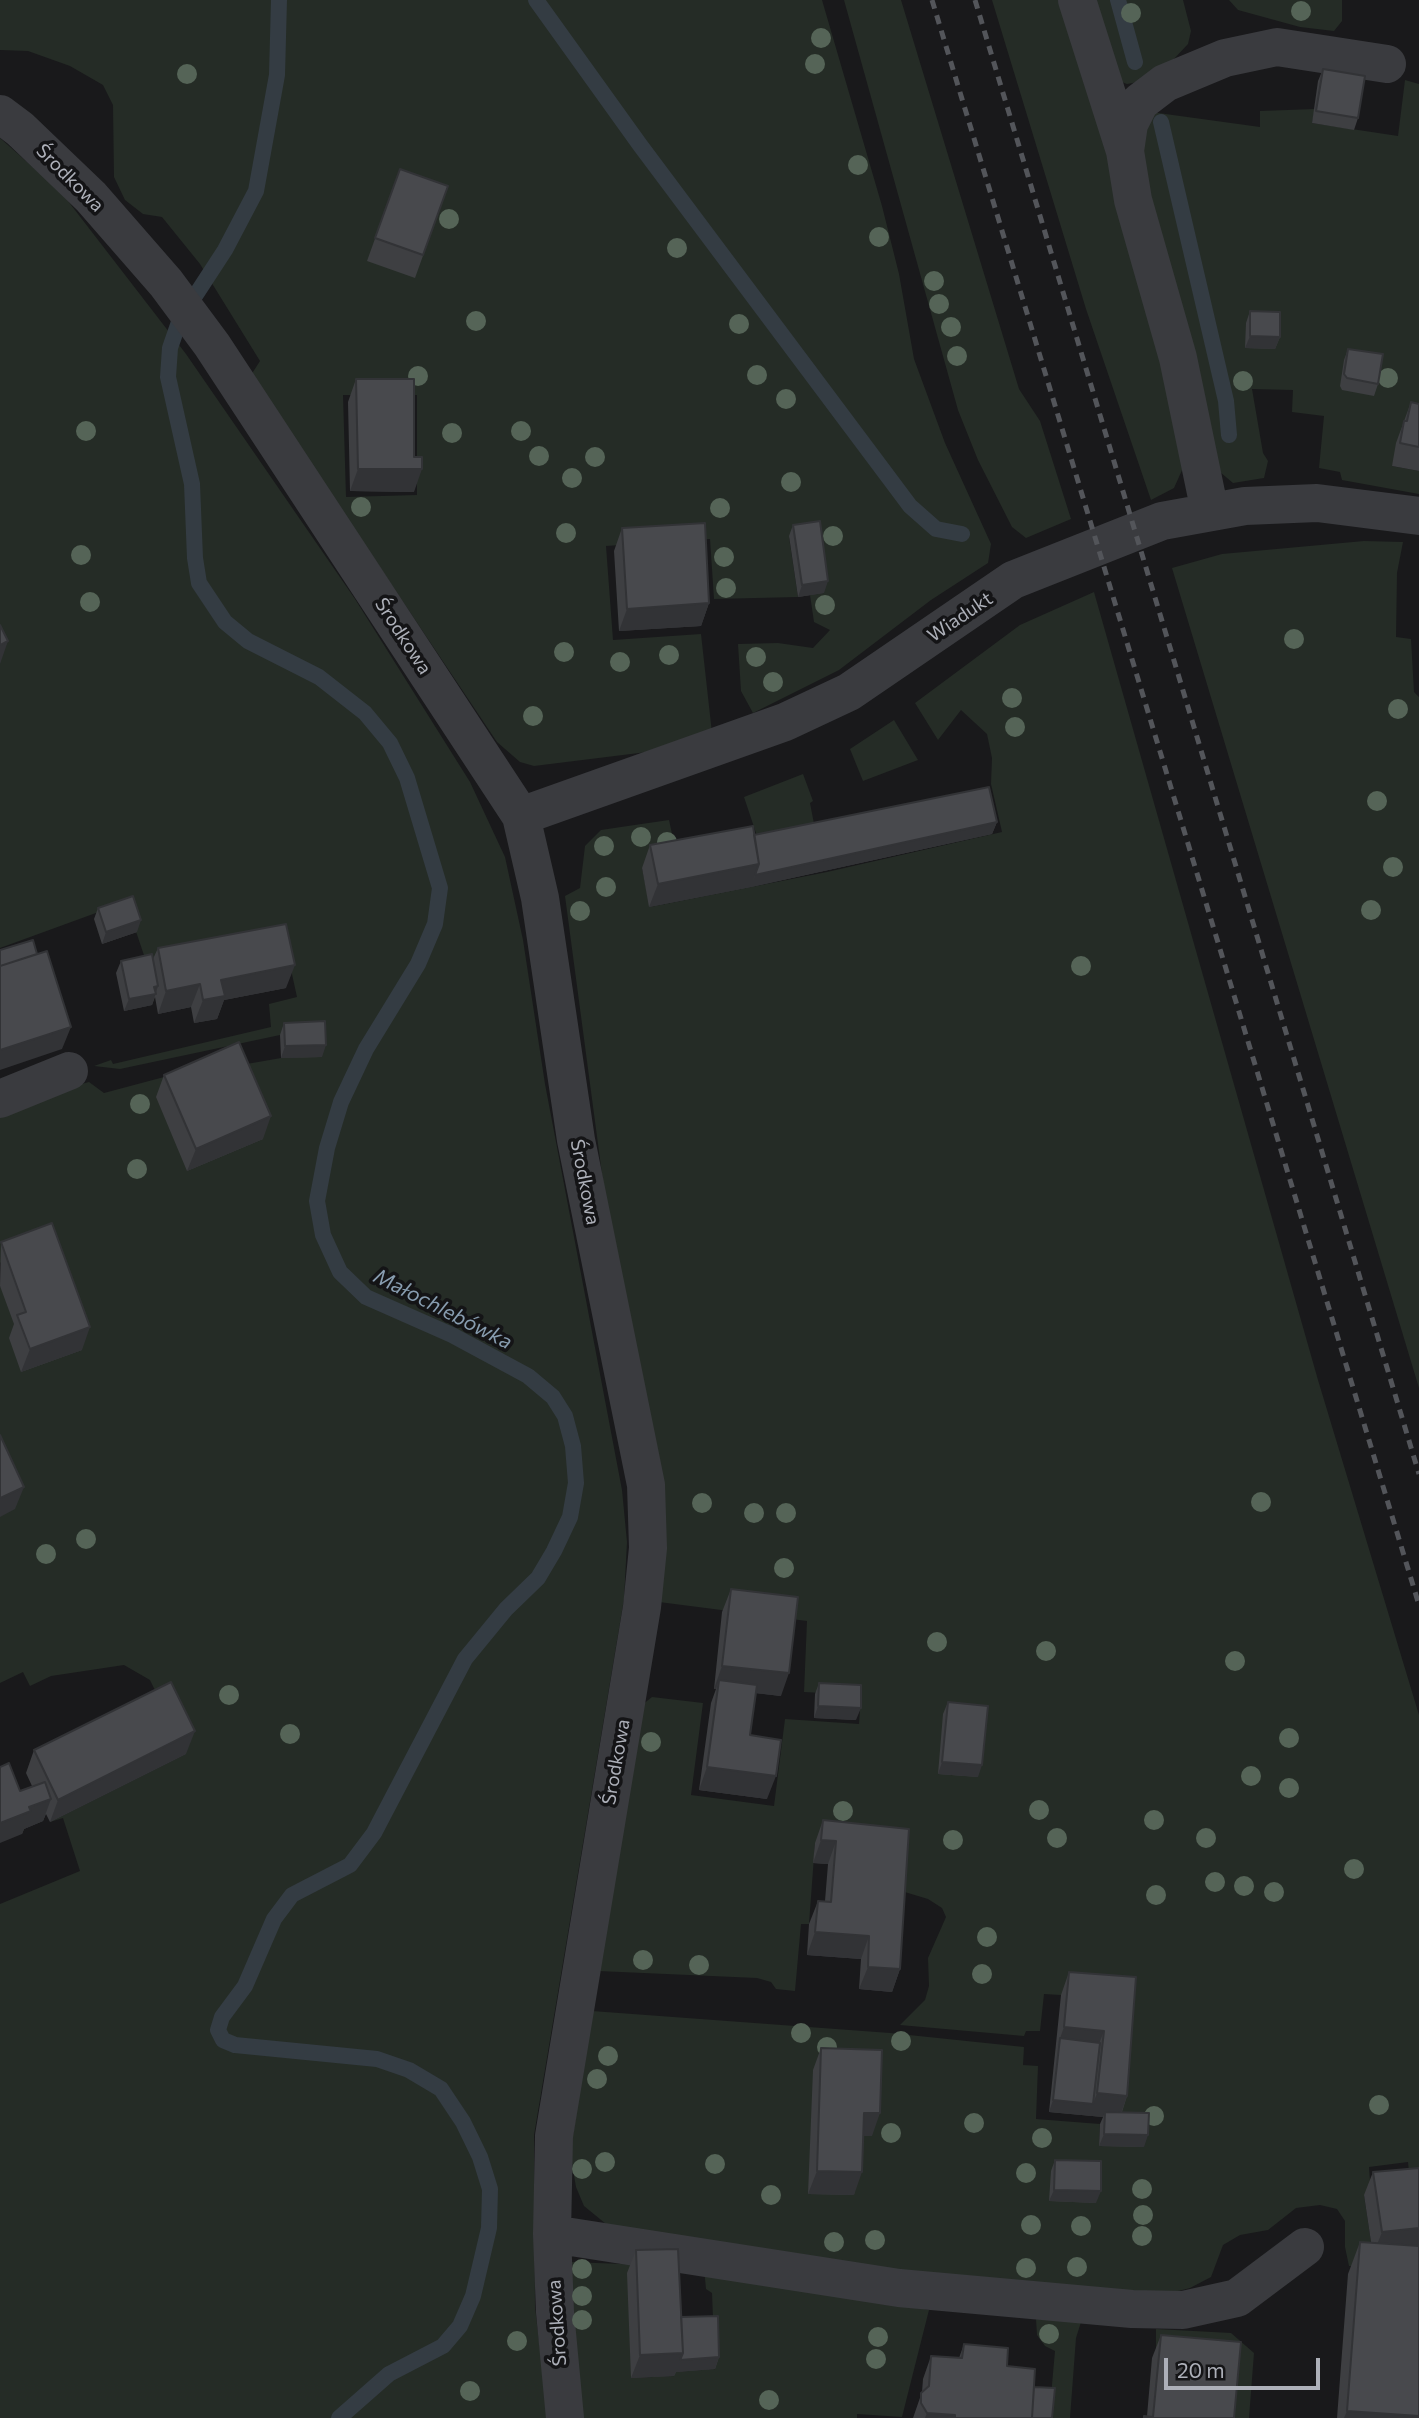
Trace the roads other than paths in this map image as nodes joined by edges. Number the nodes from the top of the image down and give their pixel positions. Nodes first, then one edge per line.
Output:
1 (1077, 0) edge
2 (1387, 64) dead end
3 (0, 114) edge
4 (1125, 151) junction
5 (1210, 512) junction
6 (1419, 516) edge
7 (522, 816) junction
8 (69, 1071) dead end
9 (0, 1099) edge
10 (552, 2234) junction
11 (1305, 2248) dead end
12 (565, 2418) edge

1 - 4 street
2 - 4 street
3 - 7 street, Środkowa
4 - 5 street
5 - 6 street, Wiadukt
5 - 7 street, Wiadukt
7 - 10 street, Środkowa
8 - 9 street
10 - 11 street
10 - 12 street, Środkowa

